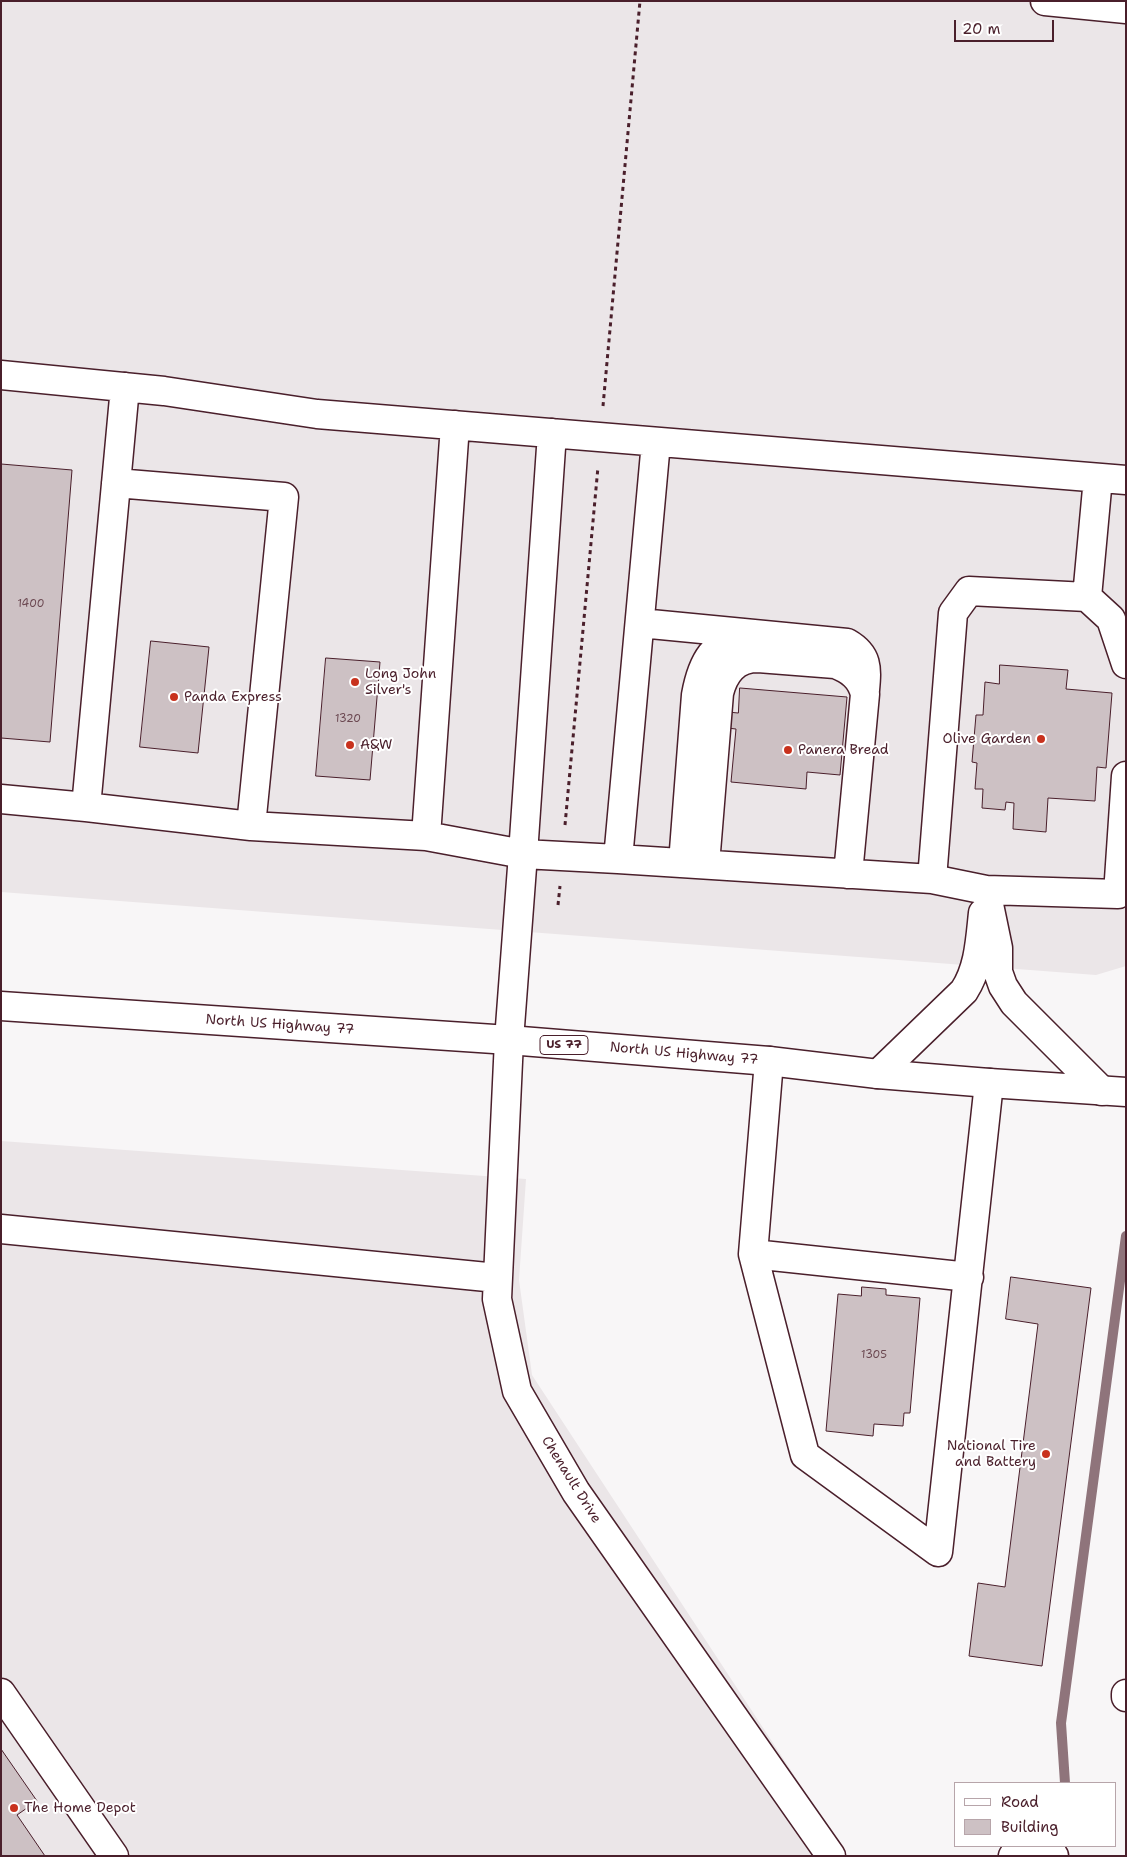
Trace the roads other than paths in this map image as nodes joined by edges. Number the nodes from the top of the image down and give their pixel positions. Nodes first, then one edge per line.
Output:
1 (1045, 1) edge
2 (1126, 9) edge
3 (1, 375) edge
4 (125, 387) junction
5 (455, 425) junction
6 (552, 433) junction
7 (656, 442) junction
8 (1098, 478) junction
9 (1126, 480) edge
10 (116, 483) junction
11 (1086, 597) junction
12 (640, 623) junction
13 (752, 633) junction
14 (1126, 664) edge
15 (865, 694) junction
16 (1126, 776) edge
17 (1, 799) edge
18 (86, 807) junction
19 (251, 826) junction
20 (426, 836) junction
21 (524, 854) junction
22 (618, 859) junction
23 (694, 864) junction
24 (848, 874) junction
25 (932, 879) junction
26 (986, 890) junction
27 (1, 1006) edge
28 (509, 1040) junction
29 (769, 1061) junction
30 (878, 1074) junction
31 (989, 1083) junction
32 (1114, 1092) edge
33 (1, 1229) edge
34 (753, 1254) junction
35 (969, 1277) junction
36 (497, 1278) junction
37 (1, 1693) edge
38 (114, 1856) edge
39 (831, 1856) edge
40 (1014, 1856) edge
41 (1054, 1856) edge

1 - 2 main road
3 - 4 main road
4 - 5 main road
4 - 10 main road
5 - 6 main road
5 - 20 main road
6 - 7 main road
6 - 21 main road, Chenault Drive
7 - 8 main road
7 - 12 main road
8 - 9 main road
8 - 11 main road
10 - 18 main road
10 - 19 main road
11 - 14 main road
11 - 25 main road
12 - 13 main road
12 - 22 main road
13 - 15 main road
13 - 23 main road
15 - 23 main road
15 - 24 main road
16 - 26 main road
17 - 18 main road
18 - 19 main road
19 - 20 main road
20 - 21 main road
21 - 22 main road
21 - 28 main road, Chenault Drive
22 - 23 main road
23 - 24 main road
24 - 25 main road
25 - 26 main road
26 - 30 main road
26 - 32 main road
27 - 28 main road, North US Highway 77 / US 77
28 - 29 main road, North US Highway 77 / US 77
28 - 36 main road, Chenault Drive
29 - 30 main road, North US Highway 77 / US 77
29 - 34 main road
30 - 31 main road, North US Highway 77 / US 77
31 - 32 main road, North US Highway 77 / US 77
31 - 35 main road
33 - 36 main road
34 - 35 main road
34 - 35 main road
36 - 39 main road, Chenault Drive
37 - 38 main road
40 - 41 main road

